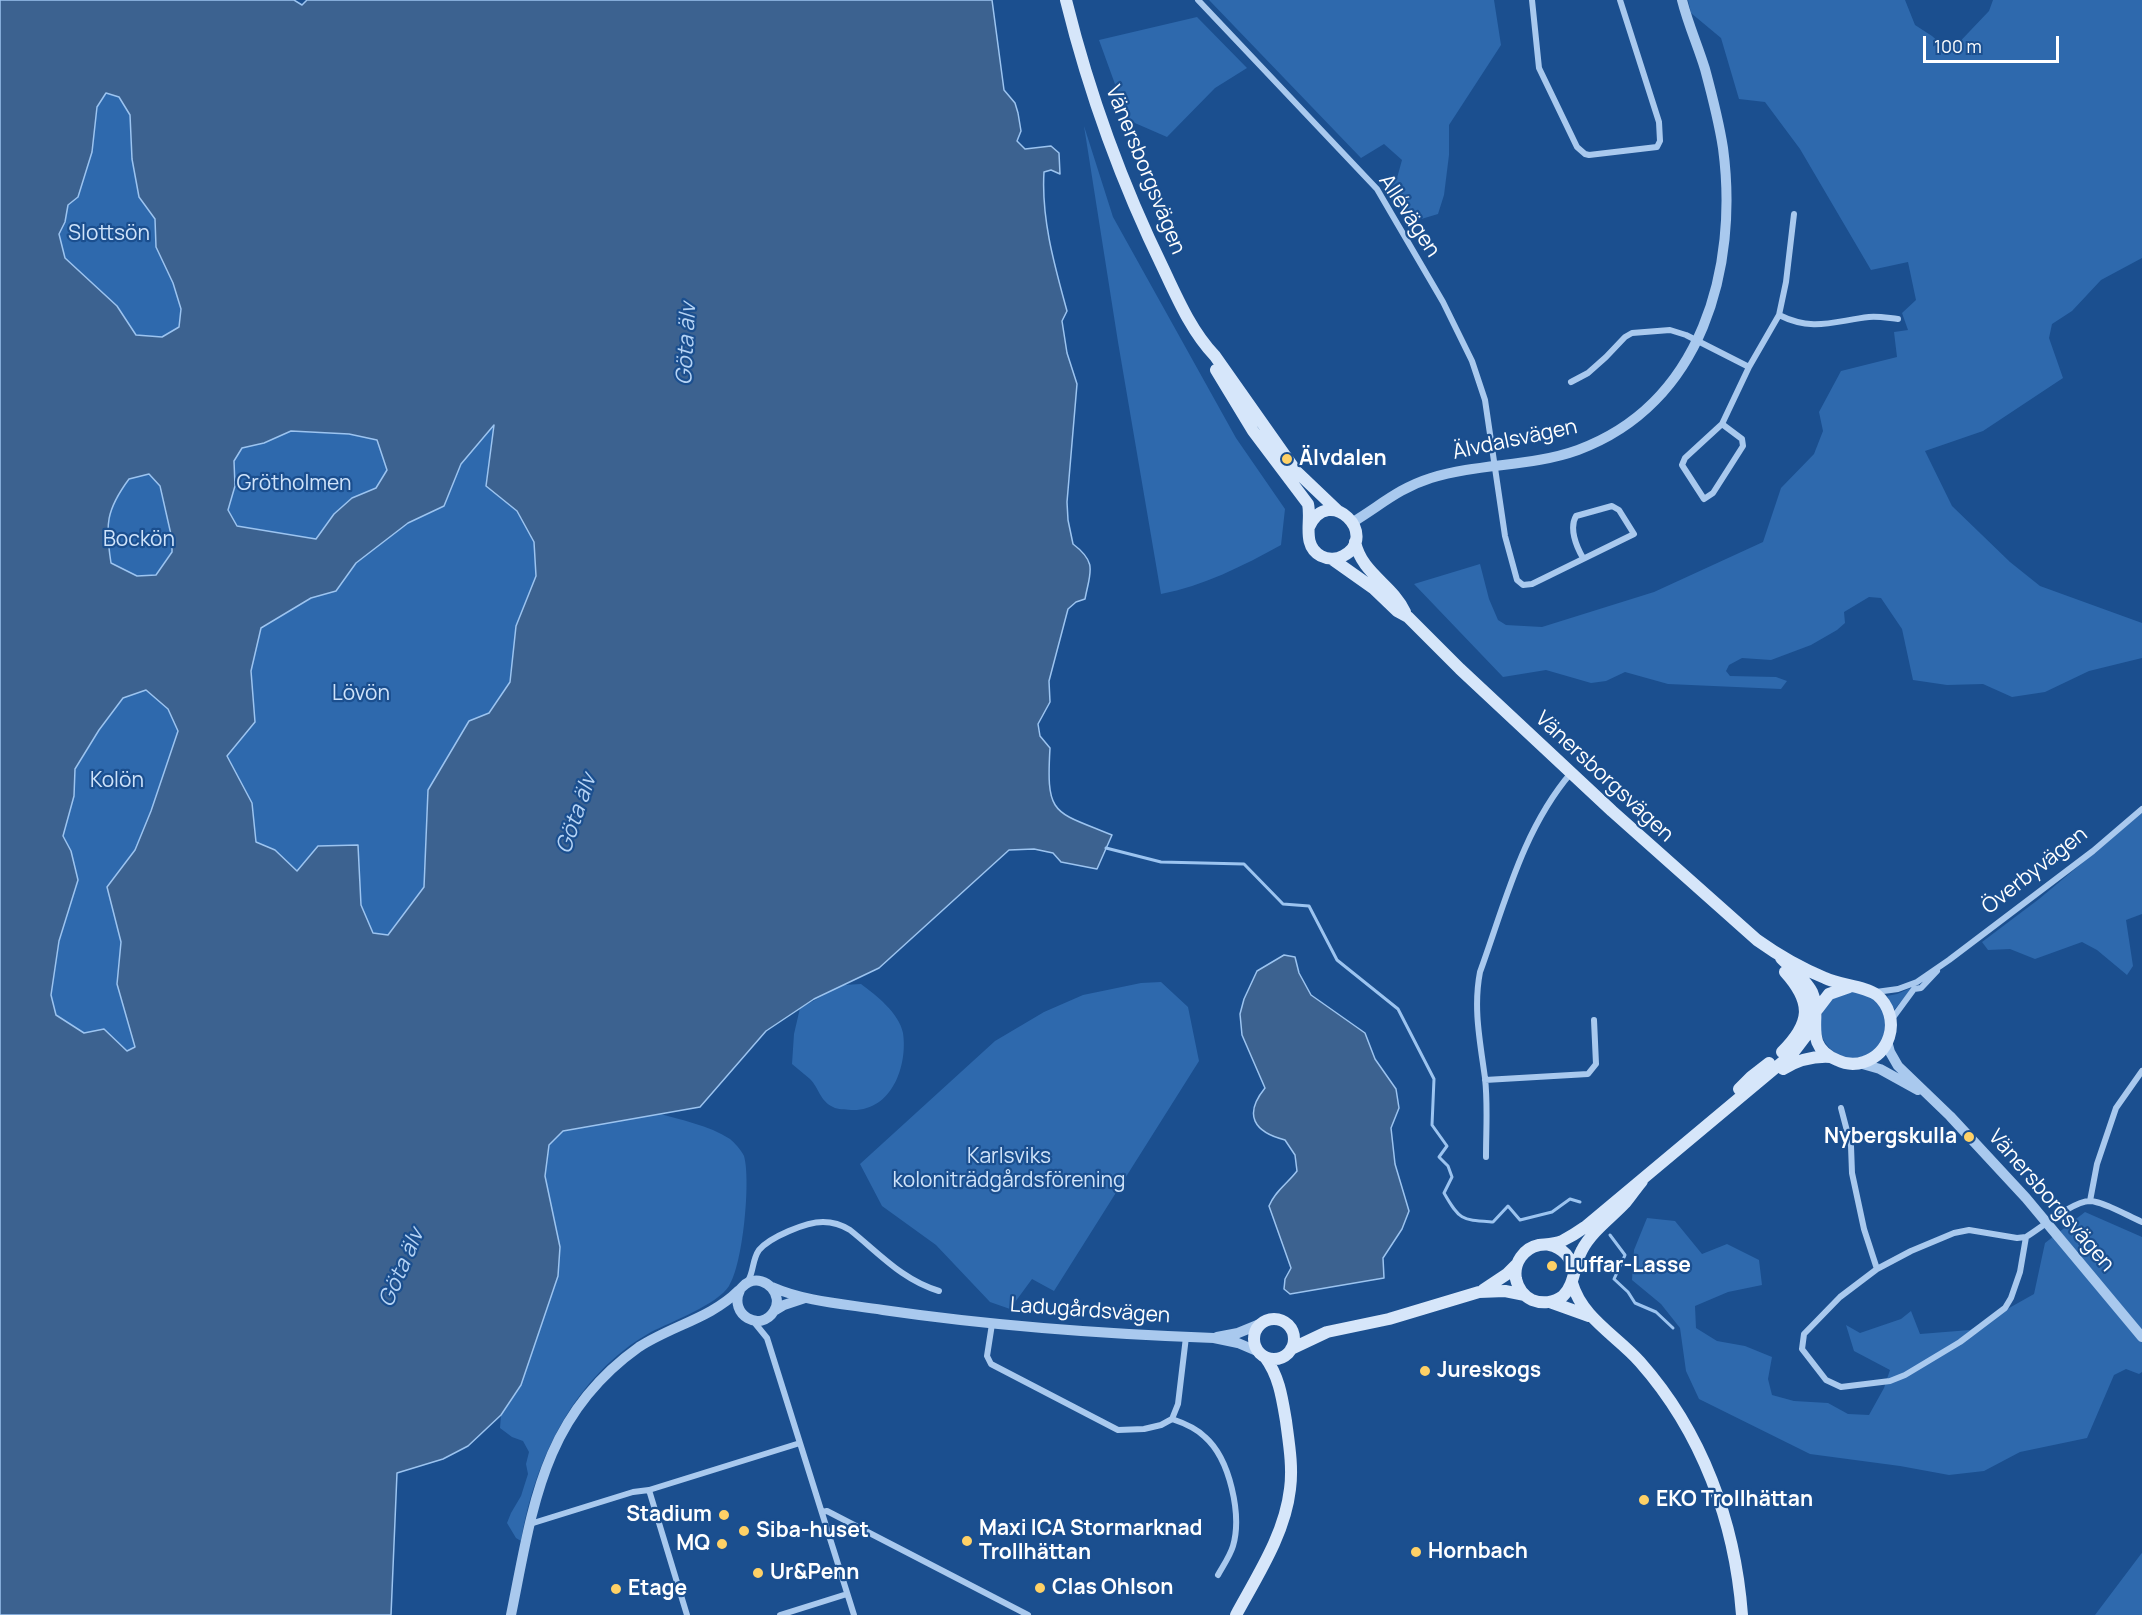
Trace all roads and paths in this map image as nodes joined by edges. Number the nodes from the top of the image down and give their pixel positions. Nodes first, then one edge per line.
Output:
1 (1066, 0) edge
2 (1198, 0) edge
3 (1532, 0) edge
4 (1620, 0) edge
5 (1682, 0) edge
6 (1794, 214) dead end
7 (1779, 315) junction
8 (1898, 319) dead end
9 (1697, 340) junction
10 (1206, 346) junction
11 (1749, 367) junction
12 (1571, 382) dead end
13 (1722, 424) junction
14 (1493, 466) junction
15 (1338, 511) junction
16 (1353, 522) junction
17 (1309, 527) junction
18 (1355, 542) junction
19 (1583, 558) junction
20 (1332, 559) junction
21 (1408, 617) junction
22 (1571, 772) junction
23 (2142, 809) edge
24 (1757, 940) junction
25 (1781, 958) junction
26 (1949, 960) junction
27 (1849, 987) junction
28 (1873, 993) junction
29 (1816, 1011) junction
30 (1594, 1020) dead end
31 (1891, 1022) junction
32 (1814, 1024) junction
33 (1887, 1041) junction
34 (1830, 1057) junction
35 (1859, 1063) junction
36 (2142, 1071) edge
37 (1485, 1080) junction
38 (1760, 1081) junction
39 (1926, 1094) junction
40 (1729, 1105) junction
41 (1841, 1108) dead end
42 (1486, 1157) dead end
43 (1642, 1181) junction
44 (2090, 1201) junction
45 (2142, 1222) edge
46 (2048, 1223) junction
47 (2026, 1237) junction
48 (1549, 1245) junction
49 (1517, 1264) junction
50 (1877, 1269) junction
51 (754, 1270) junction
52 (1572, 1277) junction
53 (768, 1285) junction
54 (742, 1287) junction
55 (939, 1292) dead end
56 (1479, 1292) junction
57 (1525, 1295) junction
58 (805, 1298) junction
59 (1550, 1302) junction
60 (708, 1312) junction
61 (741, 1313) junction
62 (771, 1314) junction
63 (1593, 1318) junction
64 (752, 1320) junction
65 (992, 1324) junction
66 (1260, 1324) junction
67 (1289, 1326) junction
68 (1327, 1332) junction
69 (1186, 1337) junction
70 (2142, 1337) edge
71 (767, 1338) junction
72 (1214, 1338) junction
73 (1290, 1351) junction
74 (1262, 1354) junction
75 (1282, 1397) junction
76 (1172, 1419) junction
77 (800, 1443) junction
78 (649, 1490) junction
79 (822, 1512) junction
80 (529, 1524) junction
81 (1218, 1575) dead end
82 (848, 1594) junction
83 (511, 1615) edge
84 (687, 1615) edge
85 (780, 1615) edge
86 (854, 1615) edge
87 (1028, 1615) edge
88 (1236, 1615) edge
89 (1742, 1615) edge

1 - 10 main road, Vänersborgsvägen
2 - 14 street, Allévägen
3 - 4 street
5 - 9 street, Älvdalsvägen
6 - 7 street
7 - 8 street
7 - 11 street
9 - 11 street
9 - 12 street
9 - 14 street, Älvdalsvägen
10 - 15 main road, Vänersborgsvägen
10 - 17 main road, Vänersborgsvägen
11 - 13 street
13 - 13 street
14 - 16 street, Älvdalsvägen
14 - 19 street, Allévägen
15 - 16 main road, Vänersborgsvägen
15 - 17 main road
16 - 18 main road, Vänersborgsvägen
17 - 20 main road, Vänersborgsvägen
18 - 20 main road
18 - 21 main road, Vänersborgsvägen
19 - 19 street
20 - 21 main road, Vänersborgsvägen
21 - 22 main road, Vänersborgsvägen
22 - 24 main road, Vänersborgsvägen
22 - 37 street
23 - 26 street, Överbyvägen
24 - 25 main road, Vänersborgsvägen
24 - 40 main road
25 - 27 main road, Vänersborgsvägen
25 - 29 main road, Vänersborgsvägen
26 - 28 street, Överbyvägen
26 - 31 street, Överbyvägen
27 - 28 main road, Vänersborgsvägen
27 - 29 main road
28 - 31 main road
29 - 32 main road
30 - 37 street
31 - 33 main road
32 - 34 main road
32 - 38 main road
33 - 35 main road
33 - 39 street, Vänersborgsvägen
34 - 35 main road, Vänersborgsvägen
34 - 38 main road
35 - 39 street, Vänersborgsvägen
36 - 44 street
37 - 42 street
38 - 40 main road
39 - 46 street, Vänersborgsvägen
40 - 43 main road
41 - 50 street
43 - 48 main road
43 - 52 main road
44 - 45 street
44 - 46 street
46 - 47 street
46 - 70 street, Vänersborgsvägen
47 - 50 street
47 - 50 street
48 - 49 main road
48 - 52 main road
49 - 56 main road, Ladugårdsvägen
49 - 57 main road
51 - 53 street
51 - 54 street
51 - 55 street
52 - 59 main road
52 - 63 main road
53 - 54 street
53 - 58 street, Ladugårdsvägen
53 - 62 street
54 - 60 street
54 - 61 street
56 - 57 main road, Ladugårdsvägen
56 - 68 main road, Ladugårdsvägen
57 - 59 main road
58 - 62 street
58 - 65 street, Ladugårdsvägen
59 - 63 main road
60 - 61 street
60 - 80 street
61 - 64 street
62 - 64 street
62 - 71 street
63 - 89 main road
64 - 71 street
65 - 69 street, Ladugårdsvägen
65 - 76 street, Ladugårdsvägen
66 - 67 main road, Ladugårdsvägen
66 - 72 street, Ladugårdsvägen
66 - 74 main road
67 - 68 main road, Ladugårdsvägen
67 - 73 main road
68 - 73 main road, Ladugårdsvägen
69 - 72 street, Ladugårdsvägen
69 - 76 street, Ladugårdsvägen
71 - 77 street
72 - 74 street, Ladugårdsvägen
73 - 74 main road, Ladugårdsvägen
73 - 75 main road
74 - 75 main road
75 - 88 main road
76 - 81 street
77 - 78 street
77 - 79 street
78 - 80 street
78 - 84 street
79 - 82 street
79 - 87 street
80 - 83 street
82 - 85 street
82 - 86 street

